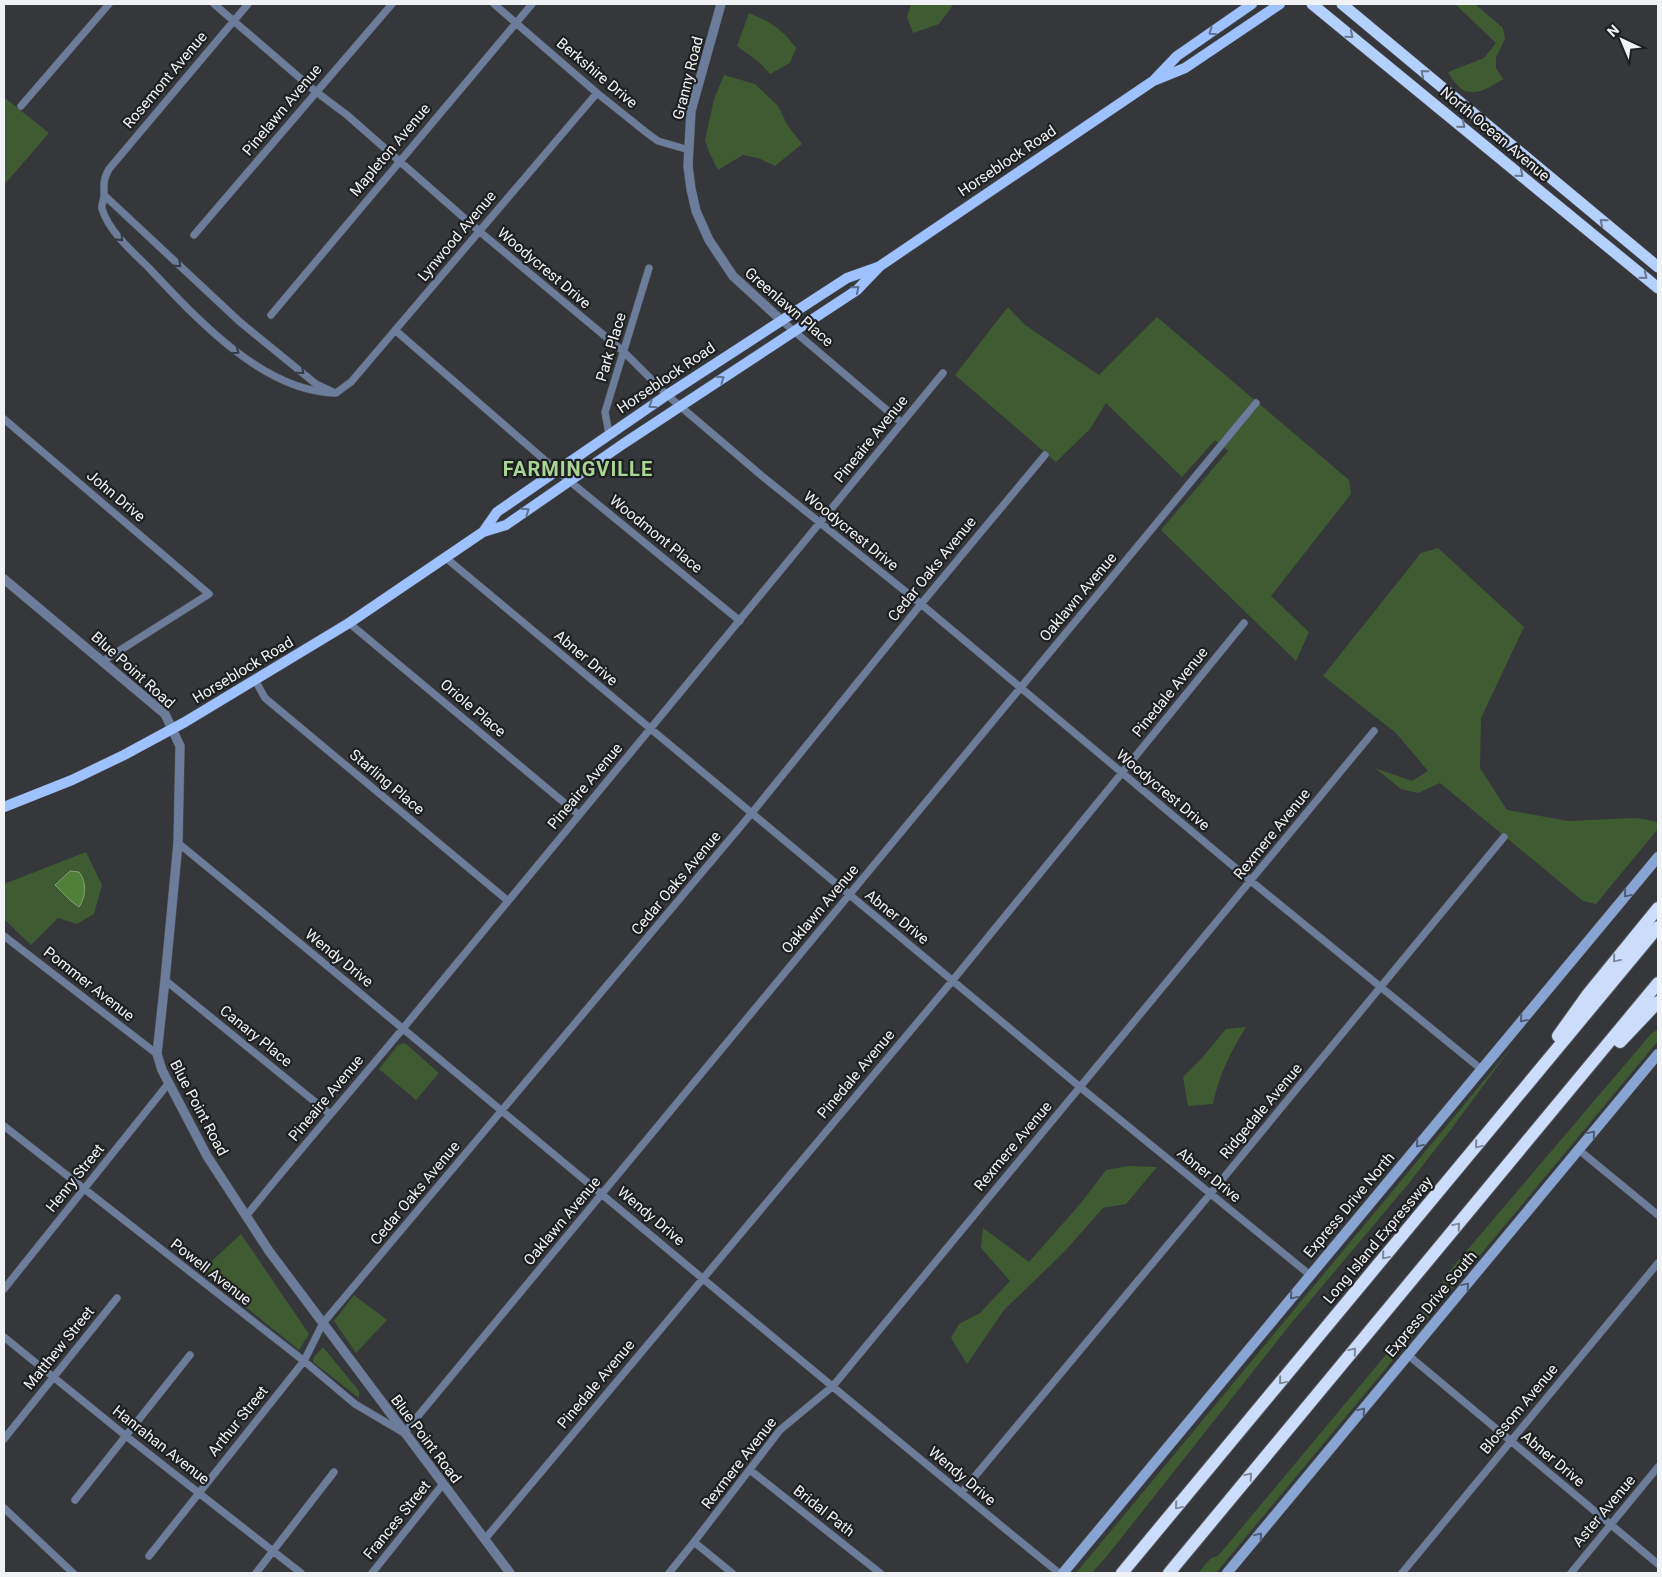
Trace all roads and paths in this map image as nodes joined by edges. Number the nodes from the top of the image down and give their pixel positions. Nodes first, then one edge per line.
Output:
1 (109, 4) edge
2 (214, 4) edge
3 (248, 4) edge
4 (392, 4) edge
5 (494, 4) edge
6 (532, 4) edge
7 (721, 4) edge
8 (1252, 4) edge
9 (1280, 4) edge
10 (1312, 4) edge
11 (1342, 4) edge
12 (234, 20) junction
13 (516, 22) junction
14 (1153, 81) junction
15 (315, 92) junction
16 (597, 93) junction
17 (20, 106) dead end
18 (689, 150) junction
19 (399, 161) junction
20 (691, 189) joint
21 (104, 195) junction
22 (479, 231) junction
23 (194, 234) dead end
24 (880, 266) junction
25 (1658, 267) edge
26 (649, 268) dead end
27 (1658, 288) edge
28 (271, 315) dead end
29 (780, 320) junction
30 (395, 330) junction
31 (793, 331) junction
32 (624, 352) junction
33 (943, 373) dead end
34 (336, 393) junction
35 (667, 394) junction
36 (1256, 403) dead end
37 (681, 406) junction
38 (4, 419) edge
39 (902, 423) junction
40 (609, 434) junction
41 (1045, 455) dead end
42 (556, 470) junction
43 (569, 481) junction
44 (820, 524) junction
45 (483, 532) junction
46 (446, 558) junction
47 (4, 579) edge
48 (921, 604) junction
49 (740, 621) junction
50 (349, 622) junction
51 (1244, 623) dead end
52 (103, 661) junction
53 (255, 680) junction
54 (1020, 689) junction
55 (173, 729) junction
56 (650, 730) junction
57 (1374, 731) dead end
58 (1122, 773) junction
59 (4, 807) edge
60 (751, 814) junction
61 (579, 815) junction
62 (1504, 837) dead end
63 (178, 843) junction
64 (1658, 857) edge
65 (1251, 881) junction
66 (849, 895) junction
67 (507, 900) junction
68 (1658, 908) edge
69 (1658, 927) edge
70 (4, 936) edge
71 (165, 980) junction
72 (953, 980) junction
73 (1658, 984) edge
74 (1381, 988) junction
75 (1658, 1002) edge
76 (403, 1028) junction
77 (157, 1054) junction
78 (1658, 1054) edge
79 (1481, 1069) junction
80 (168, 1084) junction
81 (1080, 1087) junction
82 (1556, 1106) junction
83 (1509, 1107) junction
84 (501, 1112) junction
85 (330, 1114) junction
86 (4, 1126) edge
87 (1579, 1150) junction
88 (83, 1188) junction
89 (1210, 1193) junction
90 (602, 1194) junction
91 (247, 1215) junction
92 (1658, 1215) edge
93 (1658, 1262) edge
94 (1310, 1275) junction
95 (702, 1278) junction
96 (4, 1289) edge
97 (117, 1298) dead end
98 (323, 1323) junction
99 (4, 1337) edge
100 (190, 1355) dead end
101 (1408, 1355) junction
102 (304, 1361) junction
103 (54, 1377) junction
104 (833, 1386) junction
105 (404, 1433) junction
106 (126, 1436) junction
107 (4, 1439) edge
108 (1511, 1441) junction
109 (1658, 1467) edge
110 (750, 1470) junction
111 (334, 1472) dead end
112 (443, 1484) junction
113 (199, 1492) junction
114 (961, 1493) junction
115 (75, 1500) dead end
116 (4, 1508) edge
117 (1610, 1525) junction
118 (485, 1539) junction
119 (694, 1542) junction
120 (273, 1551) junction
121 (149, 1556) dead end
122 (1658, 1564) edge
123 (73, 1573) edge
124 (256, 1573) edge
125 (301, 1573) edge
126 (372, 1573) edge
127 (510, 1573) edge
128 (669, 1573) edge
129 (732, 1573) edge
130 (880, 1573) edge
131 (1058, 1573) edge
132 (1063, 1573) edge
133 (1122, 1573) edge
134 (1169, 1573) edge
135 (1228, 1573) edge
136 (1402, 1573) edge
137 (1571, 1573) edge

1 - 17 street
2 - 12 street, Woodycrest Drive
3 - 12 street, Rosemont Avenue
4 - 15 street, Pinelawn Avenue
5 - 13 street, Berkshire Drive
6 - 13 street, Mapleton Avenue
7 - 18 street, Granny Road
8 -> 14 main road, Horseblock Road
9 - 14 main road, Horseblock Road
10 -> 27 highway, North Ocean Avenue
25 -> 11 highway, North Ocean Avenue
12 - 15 street, Woodycrest Drive
12 - 21 street, Rosemont Avenue
13 - 16 street, Berkshire Drive
13 - 19 street, Mapleton Avenue
14 - 24 main road, Horseblock Road
15 - 19 street, Woodycrest Drive
15 - 23 street, Pinelawn Avenue
16 - 18 street, Berkshire Drive
16 - 22 street, Lynwood Avenue
18 - 20 street, Granny Road
19 - 22 street, Woodycrest Drive
19 - 28 street, Mapleton Avenue
20 - 29 street, Greenlawn Place
21 -> 34 street
21 -> 34 street
22 - 30 street, Lynwood Avenue
22 - 32 street, Woodycrest Drive
24 - 29 main road, Horseblock Road
31 -> 24 main road, Horseblock Road
26 - 32 street, Park Place
29 - 31 street, Greenlawn Place
29 - 35 main road, Horseblock Road
30 - 34 street, Lynwood Avenue
30 - 42 street, Woodmont Place
37 -> 31 main road, Horseblock Road
31 - 39 street, Greenlawn Place
32 - 35 street, Woodycrest Drive
32 - 40 street, Park Place
33 - 39 street, Pineaire Avenue
35 - 37 street, Woodycrest Drive
35 -> 40 main road, Horseblock Road
36 - 54 street, Oaklawn Avenue
37 - 43 main road, Horseblock Road
37 - 44 street, Woodycrest Drive
38 - 52 street, John Drive
39 - 44 street, Pineaire Avenue
40 - 42 main road, Horseblock Road
41 - 48 street, Cedar Oaks Avenue
42 - 43 street, Woodmont Place
42 - 45 main road, Horseblock Road
45 -> 43 main road, Horseblock Road
43 - 49 street, Woodmont Place
44 - 48 street, Woodycrest Drive
44 - 49 street, Pineaire Avenue
45 - 46 main road, Horseblock Road
46 - 50 main road, Horseblock Road
46 - 56 street, Abner Drive
47 - 52 street, Blue Point Road
48 - 54 street, Woodycrest Drive
48 - 60 street, Cedar Oaks Avenue
49 - 56 street, Pineaire Avenue
50 - 53 main road, Horseblock Road
50 - 61 street, Oriole Place
51 - 58 street, Pinedale Avenue
52 - 55 street, Blue Point Road
53 - 55 main road, Horseblock Road
53 - 67 street, Starling Place
54 - 58 street, Woodycrest Drive
54 - 66 street, Oaklawn Avenue
55 - 59 main road, Horseblock Road
55 - 63 street, Blue Point Road
56 - 60 street, Abner Drive
56 - 61 street, Pineaire Avenue
57 - 65 street, Rexmere Avenue
58 - 65 street, Woodycrest Drive
58 - 72 street, Pinedale Avenue
60 - 66 street, Abner Drive
60 - 84 street, Cedar Oaks Avenue
61 - 67 street, Pineaire Avenue
62 - 74 street, Ridgedale Avenue
63 - 71 street, Blue Point Road
63 - 76 street, Wendy Drive
64 -> 79 main road, Express Drive North
65 - 74 street, Woodycrest Drive
65 - 81 street, Rexmere Avenue
66 - 72 street, Abner Drive
66 - 90 street, Oaklawn Avenue
67 - 76 street, Pineaire Avenue
68 -> 83 highway
69 - 83 highway, Long Island Expressway
70 - 77 street, Pommer Avenue
71 - 77 street, Blue Point Road
71 - 85 street, Canary Place
72 - 81 street, Abner Drive
72 - 95 street, Pinedale Avenue
73 - 82 highway
74 - 79 street, Woodycrest Drive
74 - 89 street, Ridgedale Avenue
75 - 82 highway
76 - 84 street, Wendy Drive
76 - 85 street, Pineaire Avenue
77 - 80 street, Blue Point Road
87 -> 78 main road, Express Drive South
79 -> 94 main road, Express Drive North
80 - 88 street, Henry Street
80 - 91 street, Blue Point Road
81 - 89 street, Abner Drive
81 - 104 street, Rexmere Avenue
134 -> 82 highway
83 -> 133 highway, Long Island Expressway
84 - 90 street, Wendy Drive
84 - 98 street, Cedar Oaks Avenue
85 - 91 street, Pineaire Avenue
86 - 88 street, Powell Avenue
87 - 92 street
101 -> 87 main road, Express Drive South
88 - 96 street, Henry Street
88 - 102 street, Powell Avenue
89 - 94 street, Abner Drive
89 - 114 street, Ridgedale Avenue
90 - 95 street, Wendy Drive
90 - 105 street, Oaklawn Avenue
91 - 98 street, Blue Point Road
93 - 108 street, Blossom Avenue
94 -> 132 main road, Express Drive North
95 - 104 street, Wendy Drive
95 - 118 street, Pinedale Avenue
97 - 103 street, Matthew Street
98 - 102 street, Arthur Street
98 - 105 street, Blue Point Road
99 - 103 street, Hanrahan Avenue
100 - 106 street
101 - 108 street, Abner Drive
135 -> 101 main road, Express Drive South
102 - 105 street, Powell Avenue
102 - 113 street, Arthur Street
103 - 106 street, Hanrahan Avenue
103 - 107 street, Matthew Street
104 - 110 street, Rexmere Avenue
104 - 114 street, Wendy Drive
105 - 112 street, Blue Point Road
106 - 113 street, Hanrahan Avenue
106 - 115 street
108 - 117 street, Abner Drive
108 - 136 street, Blossom Avenue
109 - 117 street, Aster Avenue
110 - 119 street, Rexmere Avenue
110 - 130 street, Bridal Path
111 - 120 street
112 - 118 street, Blue Point Road
112 - 126 street, Frances Street
113 - 120 street, Hanrahan Avenue
113 - 121 street, Arthur Street
114 - 131 street, Wendy Drive
116 - 123 street
117 - 122 street, Abner Drive
117 - 137 street, Aster Avenue
118 - 127 street, Blue Point Road
119 - 128 street, Rexmere Avenue
119 - 129 street
120 - 124 street
120 - 125 street, Hanrahan Avenue

